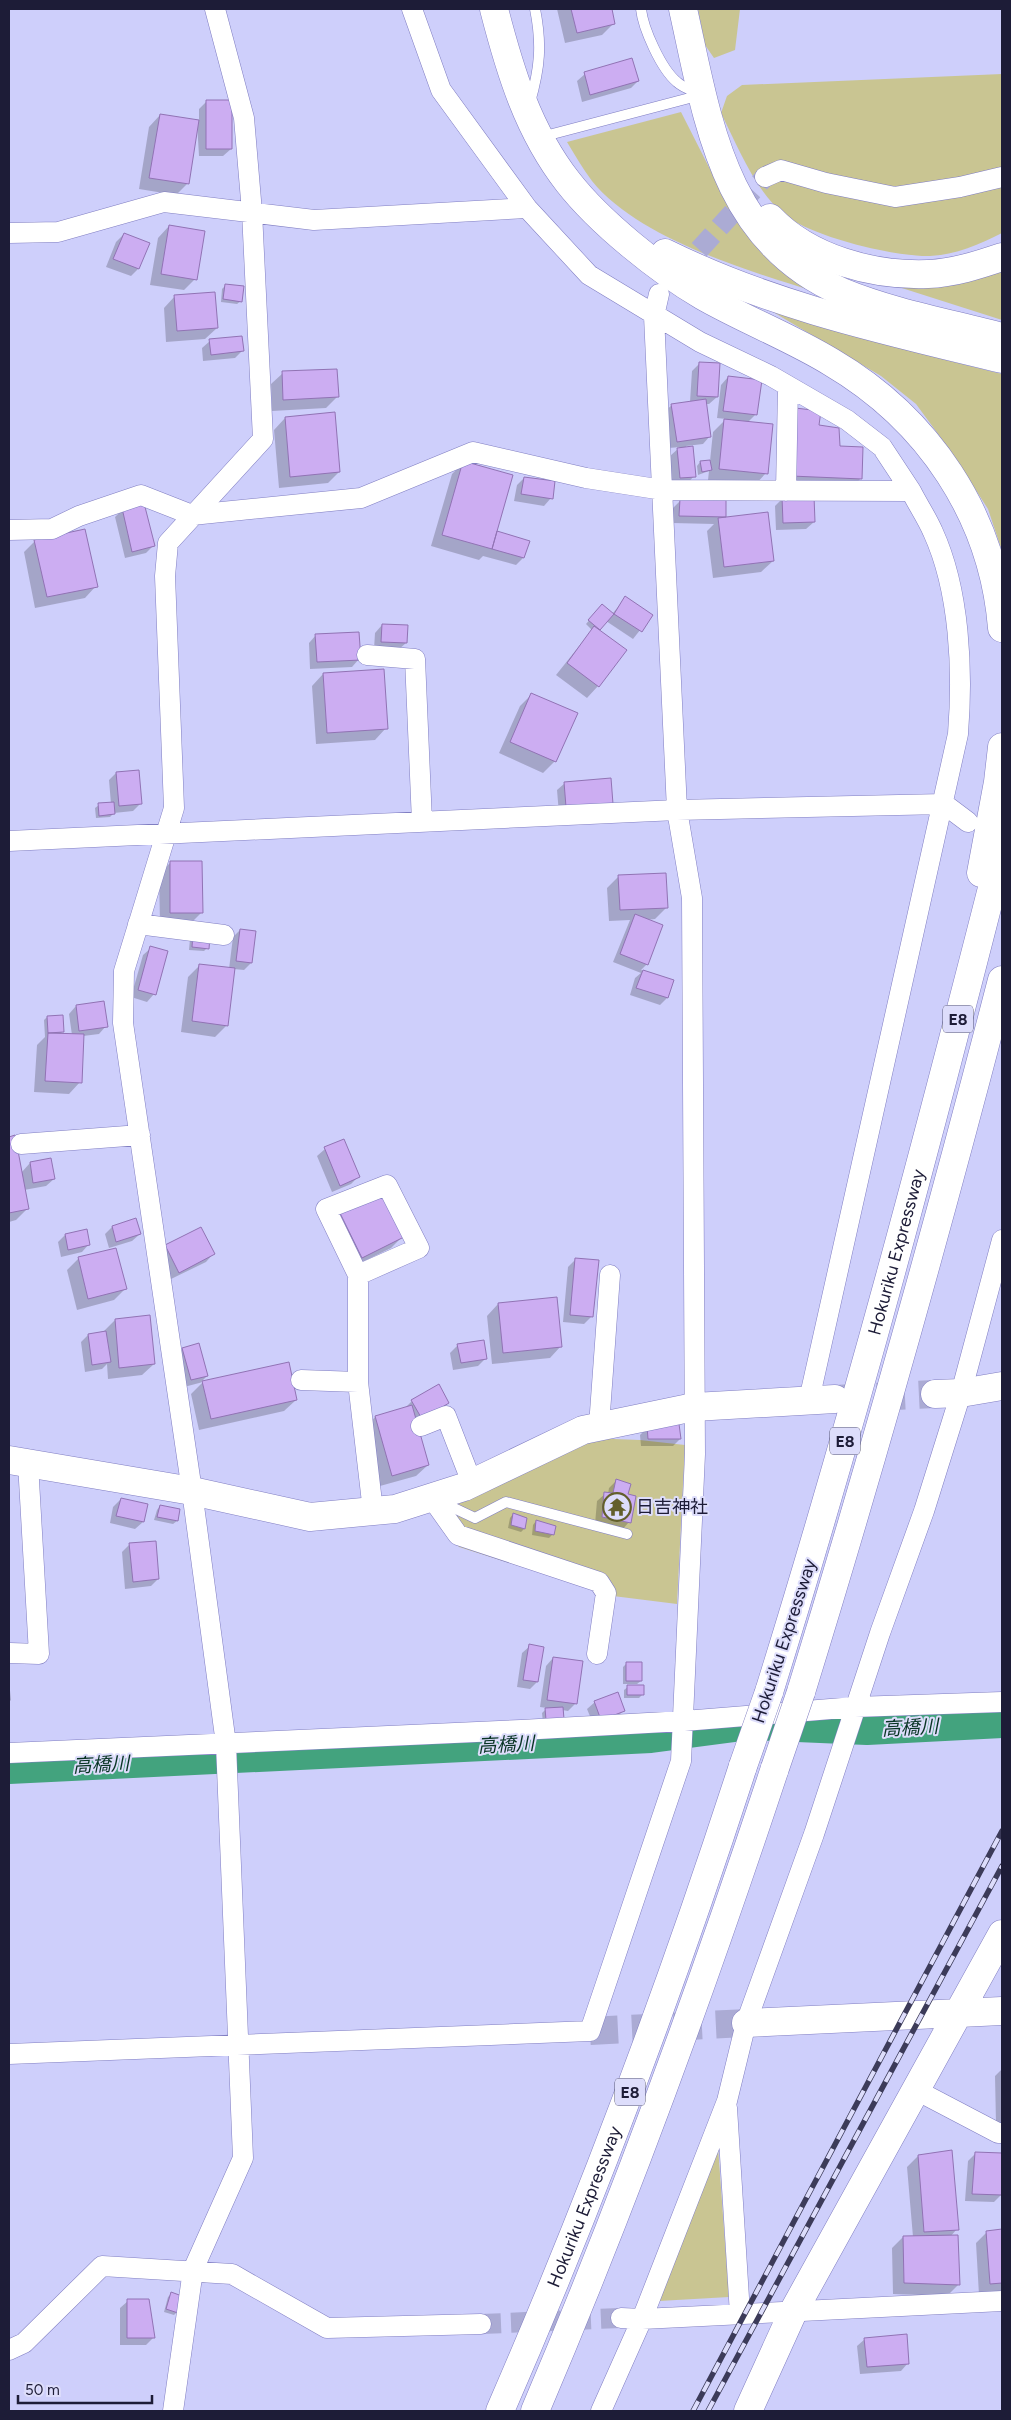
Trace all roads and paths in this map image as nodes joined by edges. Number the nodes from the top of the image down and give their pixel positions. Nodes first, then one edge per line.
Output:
1 (215, 9) edge
2 (412, 9) edge
3 (494, 9) edge
4 (535, 9) edge
5 (641, 9) edge
6 (683, 9) edge
7 (702, 94) junction
8 (527, 113) junction
9 (709, 123) junction
10 (538, 138) junction
11 (765, 177) tunnel mouth
12 (1002, 177) edge
13 (590, 206) junction
14 (527, 208) junction
15 (252, 212) junction
16 (9, 233) edge
17 (1002, 257) edge
18 (659, 294) dead end
19 (654, 316) junction
20 (1002, 337) edge
21 (1002, 359) edge
22 (788, 386) junction
23 (663, 490) junction
24 (786, 490) junction
25 (911, 491) junction
26 (192, 515) junction
27 (9, 530) edge
28 (1002, 628) edge
29 (367, 655) dead end
30 (1002, 748) edge
31 (944, 804) junction
32 (678, 810) junction
33 (422, 822) junction
34 (968, 822) dead end
35 (167, 833) junction
36 (9, 842) edge
37 (1002, 850) edge
38 (138, 924) junction
39 (224, 936) dead end
40 (1002, 980) edge
41 (1002, 1045) edge
42 (140, 1135) junction
43 (21, 1144) dead end
44 (914, 1188) junction
45 (1002, 1240) edge
46 (358, 1275) junction
47 (610, 1275) dead end
48 (301, 1380) dead end
49 (358, 1382) junction
50 (1002, 1386) edge
51 (948, 1393) junction
52 (822, 1400) joint
53 (694, 1407) junction
54 (422, 1426) dead end
55 (599, 1426) junction
56 (19, 1462) edge
57 (871, 1463) junction
58 (472, 1482) junction
59 (192, 1491) junction
60 (431, 1497) junction
61 (373, 1511) junction
62 (626, 1534) dead end
63 (10, 1653) edge
64 (597, 1654) dead end
65 (1002, 1702) edge
66 (855, 1706) junction
67 (684, 1721) junction
68 (226, 1744) junction
69 (9, 1754) edge
70 (1002, 1934) edge
71 (1002, 2011) edge
72 (959, 2013) junction
73 (746, 2023) junction
74 (237, 2046) junction
75 (9, 2054) edge
76 (916, 2090) junction
77 (727, 2101) junction
78 (1002, 2133) edge
79 (192, 2270) junction
80 (1002, 2301) edge
81 (793, 2312) junction
82 (740, 2314) junction
83 (621, 2318) tunnel mouth
84 (642, 2319) junction
85 (481, 2324) tunnel mouth
86 (9, 2350) edge
87 (173, 2411) edge
88 (500, 2411) edge
89 (535, 2411) edge
90 (601, 2411) edge
91 (748, 2411) edge

1 - 15 street
2 - 14 street
3 - 8 main road
4 - 8 lane
5 - 7 lane
6 - 7 main road
7 - 9 main road
7 - 10 lane
8 - 10 main road
9 - 17 main road
9 - 20 main road
10 - 13 main road
11 - 12 street
13 - 21 main road
13 - 28 main road
14 - 15 street
14 - 19 street
15 - 16 street
15 - 26 street
18 - 19 street
19 - 22 street
19 - 23 street
22 - 24 street
22 - 25 street
23 - 24 street
23 - 26 street
23 - 32 street
24 - 25 street
25 - 31 street
26 - 27 street
26 - 35 street
29 - 33 street
30 - 44 main road
31 - 32 street
31 - 34 street
31 - 52 street
32 - 33 street
32 - 53 street
33 - 35 street
35 - 36 street
35 - 38 street
37 - 44 main road, Hokuriku Expressway / E8
38 - 39 street
38 - 42 street
40 - 57 main road, Hokuriku Expressway / E8
41 - 57 main road
42 - 43 street
42 - 59 street
44 - 88 main road, Hokuriku Expressway / E8, bridge
45 - 51 street
46 - 46 street
46 - 49 street
47 - 55 street
48 - 49 street
49 - 61 street
50 - 51 main road
51 - 66 street
52 - 53 main road
53 - 55 main road
53 - 67 street
54 - 58 street
55 - 58 main road
56 - 59 main road
56 - 63 street
57 - 89 main road, Hokuriku Expressway / E8, bridge
58 - 60 main road
59 - 61 main road
59 - 68 street
60 - 61 main road
60 - 62 lane
60 - 64 street
65 - 66 street
66 - 67 street
66 - 73 street
67 - 68 street
67 - 74 street
68 - 69 street
68 - 74 street
70 - 72 main road
71 - 72 main road
72 - 73 main road
72 - 76 main road
73 - 77 street
74 - 75 street
74 - 79 street
76 - 78 street
76 - 81 main road
77 - 82 street
77 - 84 street
79 - 85 street
79 - 86 street
79 - 87 street
80 - 81 street
81 - 82 street
81 - 91 main road
82 - 84 street
83 - 84 street
84 - 90 street

